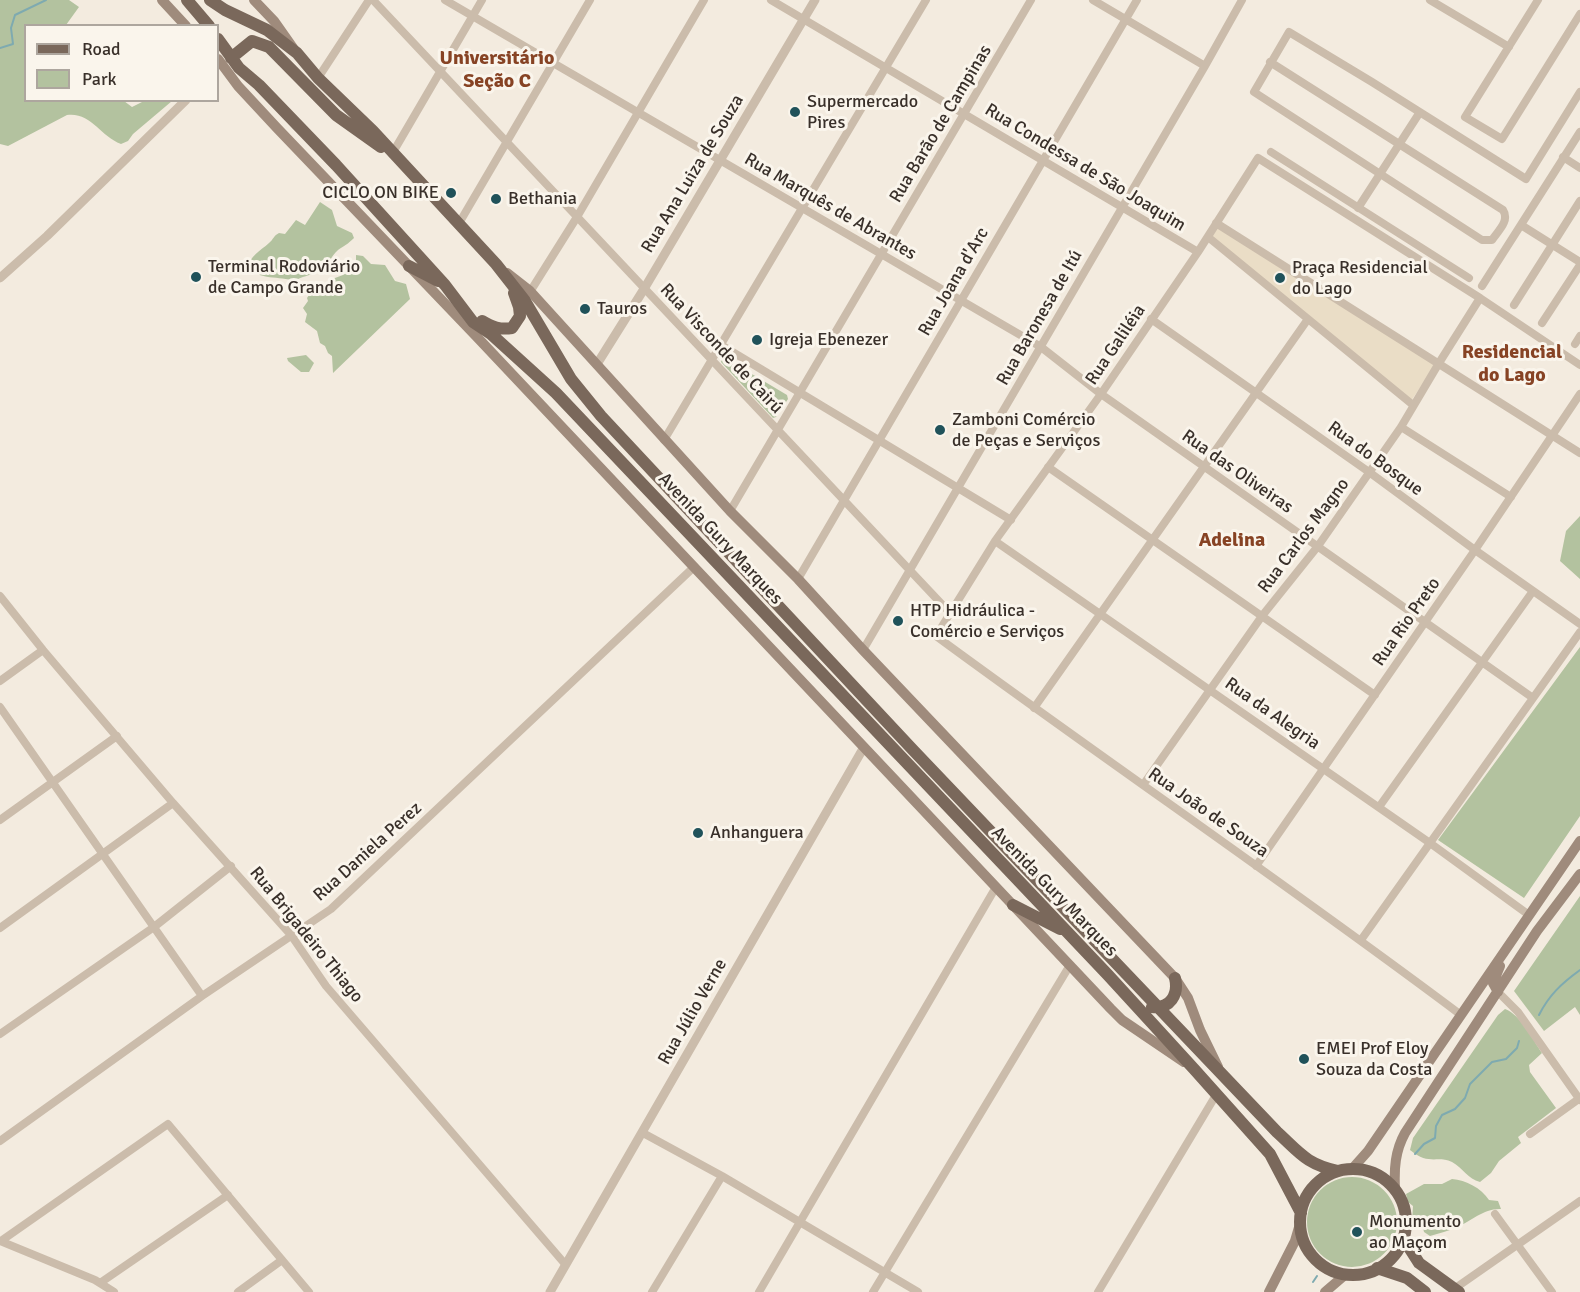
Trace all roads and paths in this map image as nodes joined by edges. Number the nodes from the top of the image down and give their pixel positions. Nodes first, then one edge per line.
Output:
1 (162, 0) edge
2 (187, 0) edge
3 (210, 0) edge
4 (254, 0) edge
5 (371, 0) edge
6 (445, 0) edge
7 (482, 0) edge
8 (590, 0) edge
9 (704, 0) edge
10 (771, 0) edge
11 (815, 0) edge
12 (926, 0) edge
13 (1031, 0) edge
14 (1093, 0) edge
15 (1137, 0) edge
16 (1242, 0) edge
17 (1430, 0) edge
18 (1538, 0) edge
19 (1580, 14) edge
20 (472, 16) junction
21 (804, 19) junction
22 (1126, 19) junction
23 (184, 24) edge
24 (207, 24) edge
25 (219, 45) edge
26 (1509, 47) junction
27 (297, 53) junction
28 (1270, 62) junction
29 (222, 63) edge
30 (553, 63) junction
31 (1205, 66) junction
32 (886, 68) junction
33 (440, 71) junction
34 (318, 78) junction
35 (1580, 92) edge
36 (184, 102) edge
37 (638, 112) junction
38 (1420, 112) junction
39 (964, 114) junction
40 (1580, 132) edge
41 (507, 143) junction
42 (1399, 144) junction
43 (1271, 153) dead end
44 (392, 154) junction
45 (1563, 157) junction
46 (720, 160) junction
47 (1043, 160) junction
48 (1580, 168) edge
49 (1379, 174) junction
50 (1580, 201) edge
51 (1122, 207) junction
52 (804, 208) junction
53 (1358, 208) junction
54 (577, 217) junction
55 (1216, 223) junction
56 (458, 225) junction
57 (1521, 225) junction
58 (1208, 237) junction
59 (1552, 245) junction
60 (1198, 252) junction
61 (881, 254) junction
62 (496, 264) junction
63 (1580, 264) edge
64 (409, 266) junction
65 (0, 278) edge
66 (1469, 278) dead end
67 (445, 285) junction
68 (1482, 286) dead end
69 (644, 290) junction
70 (527, 296) junction
71 (1480, 298) junction
72 (961, 300) junction
73 (1514, 305) dead end
74 (463, 310) junction
75 (520, 316) junction
76 (1151, 319) junction
77 (1308, 319) junction
78 (473, 322) junction
79 (1542, 323) dead end
80 (476, 336) junction
81 (721, 345) junction
82 (1041, 347) junction
83 (712, 361) junction
84 (1439, 363) junction
85 (597, 364) junction
86 (1580, 365) edge
87 (800, 392) junction
88 (1256, 393) junction
89 (1101, 394) junction
90 (1580, 394) edge
91 (1413, 405) junction
92 (1401, 427) junction
93 (777, 430) junction
94 (1552, 435) junction
95 (879, 440) junction
96 (664, 441) junction
97 (1580, 453) edge
98 (1204, 466) junction
99 (1048, 467) junction
100 (1369, 472) junction
101 (958, 487) junction
102 (1511, 497) junction
103 (844, 501) junction
104 (730, 511) junction
105 (1011, 519) junction
106 (1153, 540) junction
107 (995, 541) junction
108 (1318, 546) junction
109 (1475, 550) junction
110 (694, 567) junction
111 (910, 570) junction
112 (798, 579) junction
113 (1533, 591) junction
114 (0, 596) edge
115 (1101, 613) junction
116 (951, 614) junction
117 (1262, 616) junction
118 (1425, 622) junction
119 (1580, 624) edge
120 (1580, 632) edge
121 (936, 636) joint
122 (43, 650) junction
123 (863, 650) junction
124 (1482, 662) junction
125 (0, 681) edge
126 (1210, 689) junction
127 (1375, 695) junction
128 (1533, 698) junction
129 (0, 707) edge
130 (1034, 708) junction
131 (117, 736) junction
132 (864, 747) junction
133 (1324, 768) junction
134 (53, 782) junction
135 (1143, 785) junction
136 (173, 803) junction
137 (1379, 807) junction
138 (0, 820) edge
139 (1580, 841) edge
140 (1430, 843) junction
141 (102, 853) junction
142 (231, 866) junction
143 (1256, 866) junction
144 (1580, 874) edge
145 (996, 887) junction
146 (1013, 905) junction
147 (1530, 915) junction
148 (154, 927) junction
149 (0, 928) edge
150 (1537, 931) junction
151 (1067, 932) junction
152 (291, 935) junction
153 (1362, 940) junction
154 (1505, 951) junction
155 (1070, 965) junction
156 (1108, 975) junction
157 (1175, 978) junction
158 (1498, 992) junction
159 (202, 996) junction
160 (1159, 1008) junction
161 (1461, 1015) junction
162 (0, 1034) edge
163 (1194, 1070) junction
164 (1222, 1075) junction
165 (1216, 1095) junction
166 (1580, 1099) edge
167 (643, 1132) junction
168 (1530, 1134) dead end
169 (0, 1141) edge
170 (1352, 1169) junction
171 (1338, 1171) junction
172 (722, 1176) junction
173 (1395, 1189) junction
174 (228, 1195) junction
175 (1580, 1201) edge
176 (1495, 1214) dead end
177 (1300, 1218) junction
178 (800, 1223) junction
179 (1403, 1238) junction
180 (0, 1241) edge
181 (1517, 1245) junction
182 (282, 1260) junction
183 (565, 1264) junction
184 (1377, 1268) junction
185 (885, 1272) junction
186 (1346, 1274) junction
187 (100, 1283) junction
188 (553, 1291) edge
189 (1456, 1291) edge
190 (114, 1292) edge
191 (238, 1292) edge
192 (309, 1292) edge
193 (652, 1292) edge
194 (759, 1292) edge
195 (873, 1292) edge
196 (918, 1292) edge
197 (1098, 1292) edge
198 (1269, 1292) edge
199 (1325, 1292) edge
200 (1425, 1292) edge
201 (1552, 1292) edge

1 - 23 main road
2 - 24 main road
3 - 27 main road, Avenida Gury Marques
4 - 27 main road, Avenida Gury Marques
5 - 33 street, Rua Visconde de Cairú
5 - 34 street
6 - 20 street, Rua Marquês de Abrantes
7 - 20 street
8 - 30 street
9 - 37 street
10 - 21 street, Rua Condessa de São Joaquim
11 - 21 street, Rua Ana Luiza de Souza
12 - 32 street
13 - 39 street, Rua Barão de Campinas
14 - 22 street
15 - 22 street, Rua Joana d'Arc
16 - 31 street, Rua Baronesa de Itú
17 - 26 street
18 - 26 street
19 - 26 street
20 - 30 street, Rua Marquês de Abrantes
20 - 33 street
21 - 32 street, Rua Condessa de São Joaquim
21 - 46 street, Rua Ana Luiza de Souza
22 - 31 street
22 - 47 street, Rua Joana d'Arc
25 - 29 main road, Avenida Gury Marques
27 - 34 main road, Avenida Gury Marques
28 - 38 street
28 - 42 street
28 - 49 street
29 - 44 main road
29 - 64 main road, Avenida Gury Marques
29 - 67 main road, Avenida Gury Marques
30 - 37 street, Rua Marquês de Abrantes
30 - 41 street
31 - 51 street, Rua Baronesa de Itú
32 - 39 street, Rua Condessa de São Joaquim
32 - 52 street
33 - 41 street, Rua Visconde de Cairú
33 - 44 street
34 - 44 main road, Avenida Gury Marques
35 - 38 street
36 - 65 street
37 - 46 street, Rua Marquês de Abrantes
37 - 54 street
38 - 42 street
39 - 47 street, Rua Condessa de São Joaquim
39 - 61 street, Rua Barão de Campinas
40 - 45 street
41 - 54 street, Rua Visconde de Cairú
41 - 56 street
42 - 49 street
42 - 49 street
43 - 53 street
44 - 56 main road, Avenida Gury Marques
45 - 48 street
45 - 57 street
46 - 52 street, Rua Marquês de Abrantes
46 - 69 street, Rua Ana Luiza de Souza
47 - 51 street, Rua Condessa de São Joaquim
47 - 72 street, Rua Joana d'Arc
49 - 53 street
50 - 59 street
51 - 60 street, Rua Condessa de São Joaquim
51 - 82 street, Rua Baronesa de Itú
52 - 61 street, Rua Marquês de Abrantes
52 - 81 street
53 - 66 street
54 - 69 street, Rua Visconde de Cairú
54 - 70 street
55 - 58 street, Rua Galiléia
55 - 71 street, Rua Galiléia
55 - 84 street
56 - 62 main road, Avenida Gury Marques
57 - 59 street
57 - 68 street
58 - 60 street, Rua Galiléia
58 - 77 street
59 - 63 street
59 - 73 street
60 - 76 street, Rua Galiléia
61 - 72 street, Rua Marquês de Abrantes
61 - 87 street, Rua Barão de Campinas
62 - 70 main road, Avenida Gury Marques
62 - 75 main road
63 - 79 street
64 - 67 main road
64 - 80 main road, Avenida Gury Marques
67 - 74 main road, Avenida Gury Marques
69 - 83 street, Rua Visconde de Cairú
69 - 85 street, Rua Ana Luiza de Souza
70 - 75 street
70 - 85 main road, Avenida Gury Marques
70 - 160 main road, Avenida Gury Marques
71 - 84 street, Rua Carlos Magno
71 - 86 street
72 - 82 street, Rua Marquês de Abrantes
72 - 95 street, Rua Joana d'Arc
74 - 75 main road
74 - 78 main road, Avenida Gury Marques
76 - 88 street, Rua do Bosque
76 - 89 street, Rua Galiléia
77 - 88 street
77 - 91 street
78 - 80 main road
78 - 151 main road, Avenida Gury Marques
80 - 110 main road, Avenida Gury Marques
81 - 83 street
81 - 87 street
82 - 89 street, Rua Marquês de Abrantes
82 - 101 street, Rua Baronesa de Itú
83 - 93 street, Rua Visconde de Cairú
83 - 96 street
84 - 91 street, Rua Carlos Magno
84 - 94 street
85 - 96 main road, Avenida Gury Marques
87 - 93 street, Rua Barão de Campinas
87 - 95 street
88 - 98 street
88 - 100 street, Rua do Bosque
89 - 98 street, Rua das Oliveiras
89 - 99 street, Rua Galiléia
90 - 94 street, Rua Rio Preto
91 - 92 street, Rua Carlos Magno
92 - 100 street, Rua Carlos Magno
92 - 102 street
93 - 103 street, Rua Visconde de Cairú
93 - 104 street, Rua Barão de Campinas
94 - 97 street
94 - 102 street, Rua Rio Preto
95 - 101 street
95 - 103 street, Rua Joana d'Arc
96 - 104 main road, Avenida Gury Marques
98 - 106 street
98 - 108 street, Rua das Oliveiras
99 - 105 street, Rua Galiléia
99 - 106 street
100 - 108 street, Rua Carlos Magno
100 - 109 street, Rua do Bosque
101 - 105 street
101 - 111 street, Rua Baronesa de Itú
102 - 109 street, Rua Rio Preto
103 - 111 street, Rua Visconde de Cairú
103 - 112 street, Rua Joana d'Arc
104 - 112 main road, Avenida Gury Marques
105 - 107 street, Rua Galiléia
106 - 115 street
106 - 117 street
107 - 115 street, Rua da Alegria
107 - 116 street, Rua Galiléia
108 - 117 street, Rua Carlos Magno
108 - 118 street, Rua das Oliveiras
109 - 113 street, Rua do Bosque
109 - 118 street, Rua Rio Preto
110 - 132 main road, Avenida Gury Marques
110 - 152 street, Rua Daniela Perez
111 - 116 street, Rua Visconde de Cairú
111 - 123 street, Rua Baronesa de Itú
112 - 123 main road, Avenida Gury Marques
113 - 119 street, Rua do Bosque
113 - 124 street
114 - 122 street, Rua Brigadeiro Thiago
115 - 126 street, Rua da Alegria
115 - 130 street
116 - 121 street, Rua Galiléia
117 - 126 street, Rua Carlos Magno
117 - 127 street
118 - 124 street, Rua das Oliveiras
118 - 127 street, Rua Rio Preto
120 - 128 street
121 - 130 street, Rua João de Souza
122 - 125 street
122 - 131 street, Rua Brigadeiro Thiago
123 - 157 main road, Avenida Gury Marques
124 - 128 street, Rua das Oliveiras
124 - 137 street
126 - 133 street, Rua da Alegria
126 - 135 street, Rua Carlos Magno
127 - 133 street, Rua Rio Preto
128 - 140 street
129 - 134 street
130 - 135 street, Rua João de Souza
131 - 134 street
131 - 136 street, Rua Brigadeiro Thiago
132 - 145 main road, Avenida Gury Marques
132 - 167 street, Rua Júlio Verne
133 - 137 street, Rua da Alegria
133 - 143 street, Rua Rio Preto
134 - 138 street
134 - 141 street
135 - 143 street, Rua João de Souza
136 - 141 street
136 - 142 street, Rua Brigadeiro Thiago
137 - 140 street, Rua da Alegria
139 - 147 main road
140 - 147 street, Rua da Alegria
140 - 153 street
141 - 148 street
141 - 149 street
142 - 148 street
142 - 152 street, Rua Brigadeiro Thiago
143 - 153 street, Rua João de Souza
144 - 150 main road
145 - 146 main road, Avenida Gury Marques
145 - 178 street
146 - 151 main road
146 - 155 main road, Avenida Gury Marques
147 - 150 main road
147 - 154 main road
148 - 159 street
148 - 162 street
150 - 158 main road
151 - 156 main road, Avenida Gury Marques
152 - 159 street, Rua Daniela Perez
152 - 183 street, Rua Brigadeiro Thiago
153 - 161 street, Rua João de Souza
154 - 158 main road
154 - 161 main road
155 - 163 main road, Avenida Gury Marques
155 - 185 street
156 - 160 main road
156 - 163 main road, Avenida Gury Marques
157 - 160 main road
157 - 164 main road, Avenida Gury Marques
158 - 166 street
158 - 173 main road
159 - 169 street, Rua Daniela Perez
160 - 164 main road, Avenida Gury Marques
161 - 170 main road
163 - 165 main road, Avenida Gury Marques
164 - 171 main road, Avenida Gury Marques
165 - 177 main road, Avenida Gury Marques
165 - 197 street
166 - 168 street
167 - 172 street
167 - 183 street, Rua Júlio Verne
170 - 171 main road
170 - 173 main road
171 - 177 main road
172 - 178 street
172 - 193 street
173 - 179 main road
174 - 180 street
174 - 182 street
174 - 187 street
175 - 181 street
176 - 181 street
177 - 186 main road
177 - 198 main road
178 - 185 street
178 - 194 street
179 - 184 main road
179 - 189 main road
180 - 187 street
181 - 189 street
181 - 201 street
182 - 191 street
182 - 192 street
183 - 188 street, Rua Júlio Verne
184 - 186 main road
184 - 200 main road
185 - 195 street
185 - 196 street
186 - 199 main road
187 - 190 street

